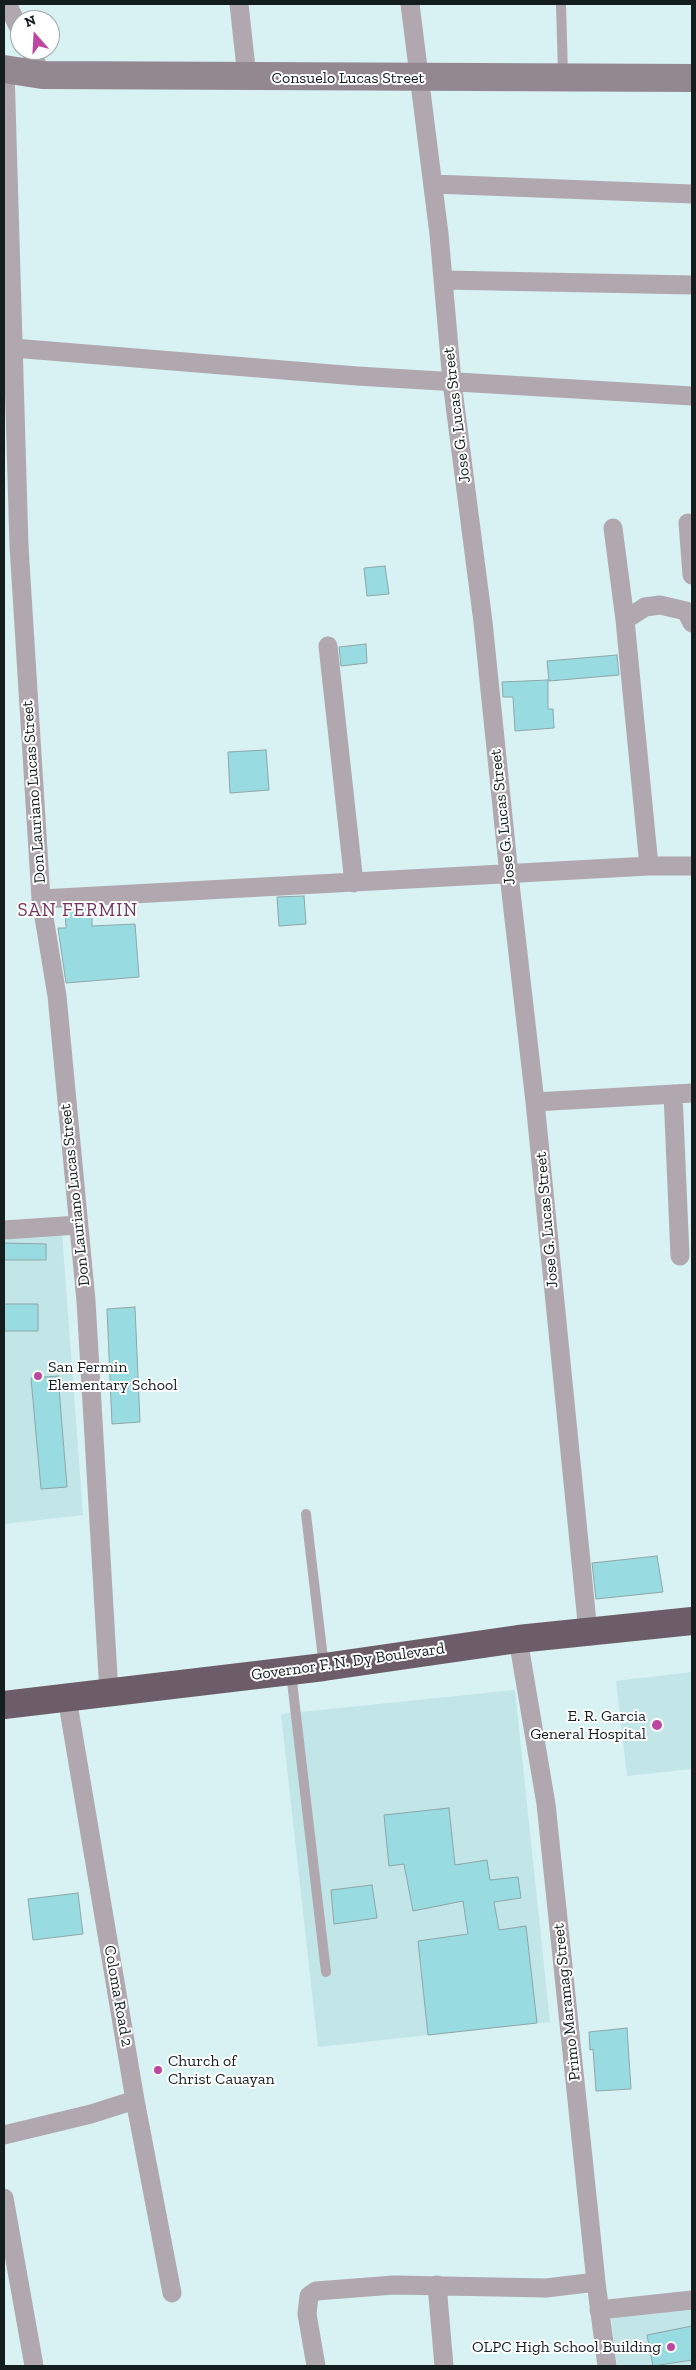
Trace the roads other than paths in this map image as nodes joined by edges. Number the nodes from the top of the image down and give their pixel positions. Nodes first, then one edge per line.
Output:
1 (239, 4) edge
2 (410, 4) edge
3 (561, 4) edge
4 (35, 60) edge
5 (4, 69) edge
6 (42, 75) junction
7 (247, 77) junction
8 (418, 78) junction
9 (563, 78) junction
10 (692, 78) edge
11 (433, 184) junction
12 (692, 194) edge
13 (444, 280) junction
14 (692, 286) edge
15 (13, 348) junction
16 (452, 382) junction
17 (692, 396) edge
18 (688, 523) dead end
19 (613, 528) dead end
20 (692, 575) edge
21 (625, 620) junction
22 (692, 622) edge
23 (328, 646) dead end
24 (648, 866) junction
25 (692, 866) edge
26 (509, 875) junction
27 (354, 883) junction
28 (41, 899) junction
29 (673, 1094) junction
30 (692, 1094) edge
31 (535, 1102) junction
32 (685, 1196) edge
33 (78, 1225) junction
34 (4, 1230) edge
35 (680, 1256) dead end
36 (306, 1514) dead end
37 (692, 1621) edge
38 (588, 1632) junction
39 (518, 1638) junction
40 (324, 1667) junction
41 (291, 1671) junction
42 (109, 1693) junction
43 (67, 1698) junction
44 (4, 1705) edge
45 (326, 1972) dead end
46 (135, 2100) junction
47 (4, 2135) edge
48 (4, 2198) edge
49 (596, 2282) junction
50 (437, 2285) junction
51 (172, 2293) dead end
52 (692, 2300) edge
53 (599, 2310) junction
54 (34, 2366) edge
55 (316, 2366) edge
56 (444, 2366) edge
57 (607, 2366) edge

1 - 7 street
2 - 8 street, Jose G. Lucas Street
3 - 9 lane
4 - 6 street
5 - 6 street, Consuelo Lucas Street
5 - 15 street, Don Lauriano Lucas Street
6 - 7 street, Consuelo Lucas Street
7 - 8 street, Consuelo Lucas Street
8 - 9 street, Consuelo Lucas Street
8 - 11 street, Jose G. Lucas Street
9 - 10 street, Consuelo Lucas Street
11 - 12 street
11 - 13 street, Jose G. Lucas Street
13 - 14 street
13 - 16 street, Jose G. Lucas Street
15 - 16 street
15 - 28 street, Don Lauriano Lucas Street
16 - 17 street
16 - 26 street, Jose G. Lucas Street
18 - 20 street
19 - 21 street
21 - 22 street
21 - 24 street
23 - 27 street
24 - 25 street
24 - 26 street
26 - 27 street
26 - 31 street, Jose G. Lucas Street
27 - 28 street
28 - 33 street, Don Lauriano Lucas Street
29 - 30 street
29 - 31 street
29 - 32 street
31 - 38 street, Jose G. Lucas Street
32 - 35 street
33 - 34 street
33 - 42 street, Don Lauriano Lucas Street
36 - 40 lane
37 - 38 highway, Governor F. N. Dy Boulevard
38 - 39 highway, Governor F. N. Dy Boulevard
39 - 40 highway, Governor F. N. Dy Boulevard
39 - 49 street, Primo Maramag Street
40 - 41 highway, Governor F. N. Dy Boulevard
41 - 42 highway, Governor F. N. Dy Boulevard
41 - 45 lane
42 - 43 highway, Governor F. N. Dy Boulevard
43 - 44 highway, Governor F. N. Dy Boulevard
43 - 46 street, Coloma Road 2
46 - 47 street
46 - 51 street, Coloma Road 2
48 - 54 street
49 - 50 street
49 - 53 street, Primo Maramag Street
50 - 55 street
50 - 56 street
52 - 53 street
53 - 57 street, Primo Maramag Street

